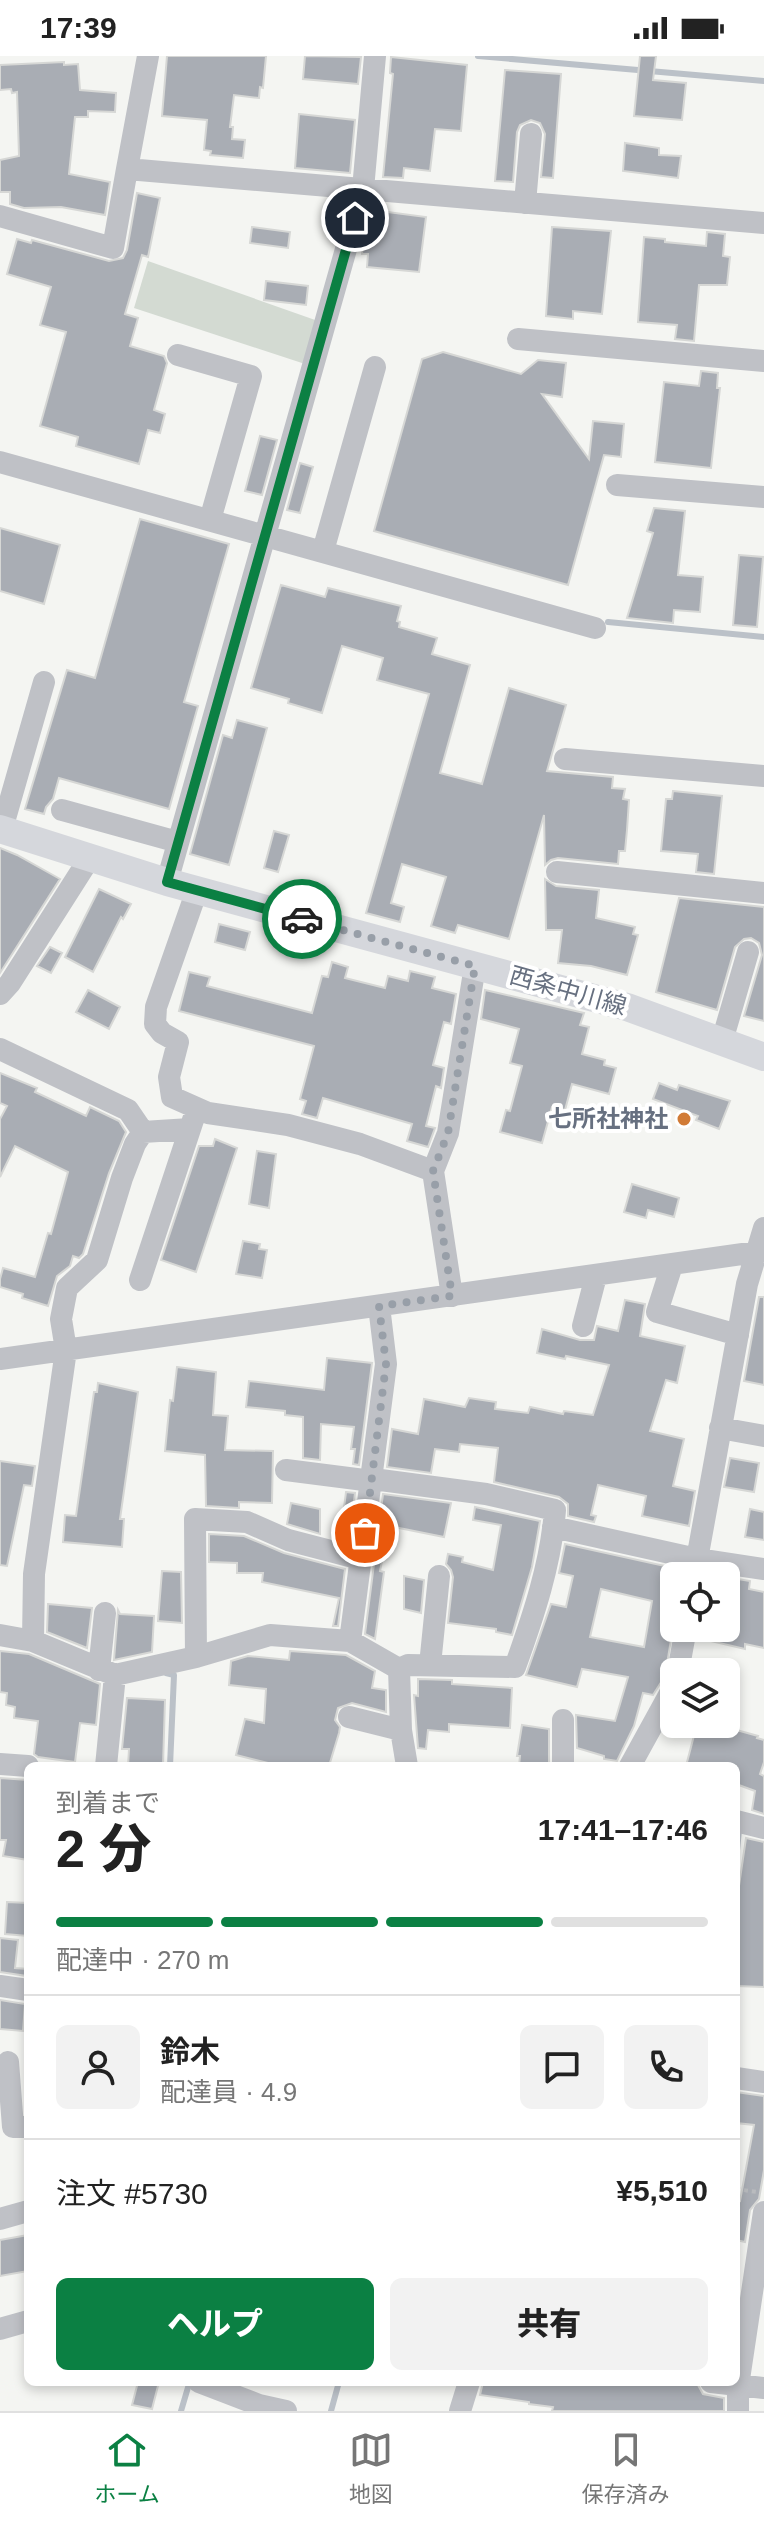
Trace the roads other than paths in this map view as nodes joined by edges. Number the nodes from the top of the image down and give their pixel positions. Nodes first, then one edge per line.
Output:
1 (148, 56) edge
2 (375, 56) edge
3 (531, 134) dead end
4 (127, 169) junction
5 (363, 189) junction
6 (525, 203) junction
7 (0, 216) edge
8 (764, 223) edge
9 (518, 339) dead end
10 (178, 355) dead end
11 (764, 361) edge
12 (375, 367) dead end
13 (0, 462) edge
14 (617, 485) dead end
15 (764, 497) edge
16 (210, 520) junction
17 (265, 535) junction
18 (323, 551) junction
19 (595, 628) dead end
20 (44, 682) dead end
21 (565, 759) dead end
22 (764, 776) edge
23 (62, 810) dead end
24 (1, 829) edge
25 (178, 842) junction
26 (89, 859) junction
27 (557, 872) dead end
28 (167, 882) junction
29 (197, 890) junction
30 (764, 893) edge
31 (748, 952) dead end
32 (475, 966) junction
33 (0, 994) edge
34 (722, 1041) junction
35 (0, 1049) edge
36 (764, 1057) edge
37 (194, 1118) junction
38 (143, 1132) junction
39 (433, 1171) junction
40 (764, 1228) edge
41 (760, 1252) edge
42 (672, 1265) junction
43 (596, 1276) junction
44 (140, 1280) dead end
45 (452, 1296) junction
46 (379, 1306) junction
47 (583, 1326) dead end
48 (738, 1335) junction
49 (66, 1350) junction
50 (0, 1359) edge
51 (720, 1428) junction
52 (764, 1436) edge
53 (286, 1470) dead end
54 (372, 1480) junction
55 (553, 1527) junction
56 (361, 1559) junction
57 (677, 1562) edge
58 (696, 1562) edge
59 (740, 1568) edge
60 (764, 1569) edge
61 (439, 1576) dead end
62 (105, 1613) dead end
63 (0, 1635) edge
64 (33, 1641) junction
65 (350, 1641) junction
66 (196, 1657) junction
67 (430, 1665) junction
68 (399, 1669) junction
69 (107, 1672) junction
70 (660, 1711) edge
71 (349, 1717) dead end
72 (563, 1720) dead end
73 (401, 1730) junction
74 (106, 1762) edge
75 (406, 1762) edge
76 (563, 1762) edge
77 (632, 1762) edge
78 (0, 1764) edge
79 (24, 1766) edge
80 (740, 1822) edge
81 (764, 1828) edge
82 (0, 1986) edge
83 (24, 1989) edge
84 (8, 2062) dead end
85 (740, 2079) edge
86 (764, 2082) edge
87 (24, 2127) edge
88 (24, 2212) edge
89 (764, 2212) edge
90 (0, 2219) edge
91 (752, 2286) edge
92 (24, 2322) edge
93 (0, 2329) edge
94 (740, 2372) edge
95 (208, 2386) edge
96 (468, 2386) edge
97 (738, 2386) joint
98 (764, 2388) edge
99 (259, 2408) edge
100 (286, 2411) edge
101 (460, 2411) edge
102 (738, 2411) edge

1 - 4 street
2 - 5 street
3 - 6 street
4 - 5 street
4 - 7 street
5 - 6 street
5 - 17 street
6 - 8 street
9 - 11 street
10 - 16 street
12 - 18 street
13 - 16 street
14 - 15 street
16 - 17 street
17 - 18 street
17 - 25 street
18 - 19 street
20 - 24 street
21 - 22 street
23 - 25 street
24 - 26 main road, 西条中川線
25 - 28 street
26 - 28 main road, 西条中川線
26 - 33 street
27 - 30 street
28 - 29 main road, 西条中川線
29 - 32 main road, 西条中川線
29 - 37 street
31 - 34 street
32 - 34 main road, 西条中川線
32 - 39 street
34 - 36 main road, 西条中川線
35 - 38 street
37 - 38 street
37 - 39 street
37 - 44 street
38 - 49 street
39 - 45 street
40 - 41 street
41 - 42 street
41 - 48 street
42 - 43 street
42 - 48 street
43 - 45 street
43 - 47 street
45 - 46 street
46 - 49 street
46 - 54 street
48 - 51 street
49 - 50 street
49 - 64 street
51 - 52 street
51 - 58 street
53 - 54 street
54 - 55 street
54 - 56 street
55 - 57 street
55 - 67 street
56 - 65 street
56 - 66 street
59 - 60 street
61 - 67 street
62 - 69 street
63 - 64 street
64 - 69 street
65 - 66 street
65 - 68 street
66 - 69 street
67 - 68 street
68 - 73 street
69 - 74 street
70 - 77 street
71 - 73 street
72 - 76 street
73 - 75 street
78 - 79 street
80 - 81 street
82 - 83 street
84 - 87 street
85 - 86 street
88 - 90 street
89 - 91 street
91 - 94 street
92 - 93 street
95 - 99 street
96 - 101 street
97 - 98 street
97 - 102 street
99 - 100 street

